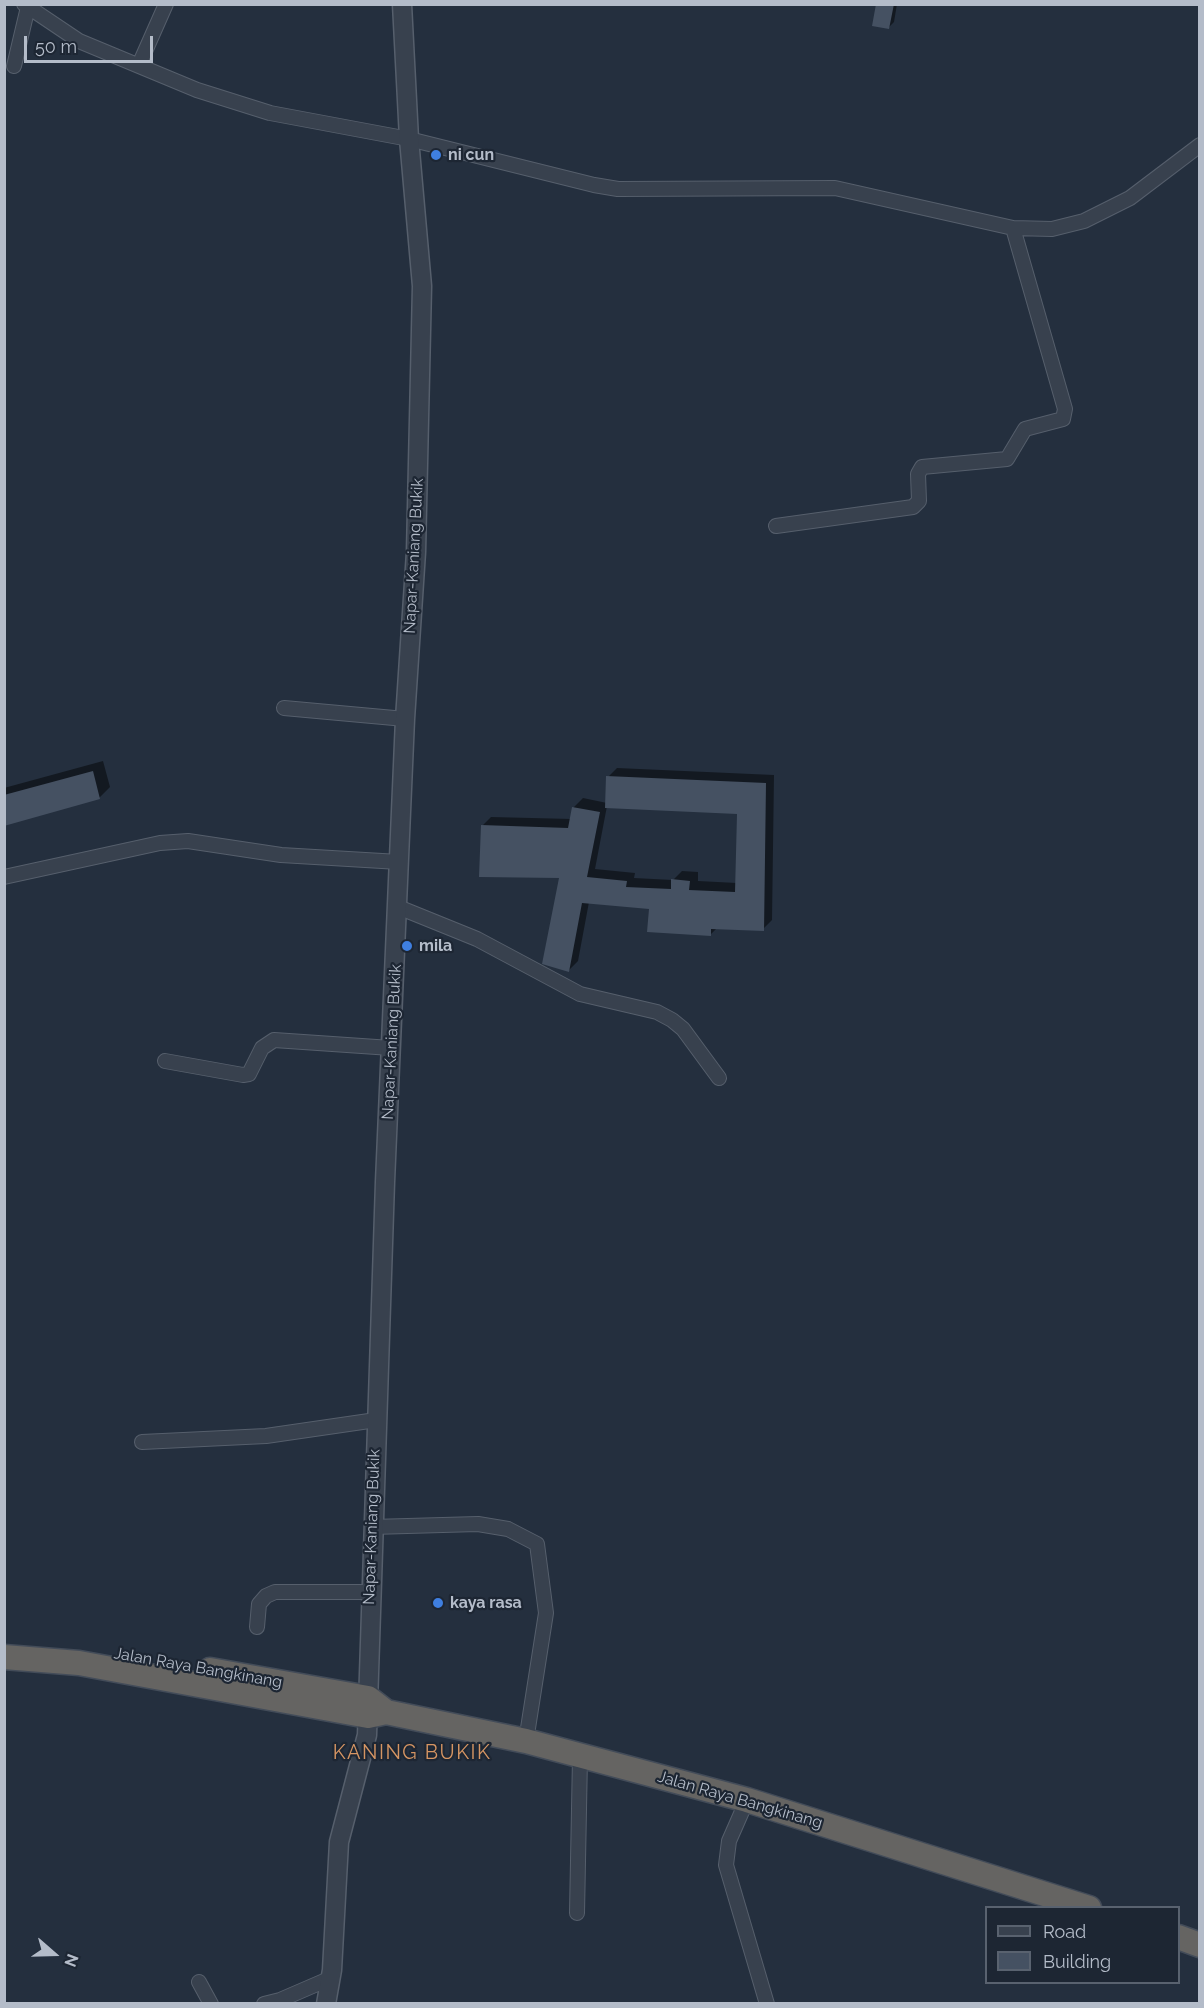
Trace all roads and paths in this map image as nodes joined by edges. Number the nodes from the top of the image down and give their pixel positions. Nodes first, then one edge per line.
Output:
1 (166, 4) edge
2 (402, 4) edge
3 (26, 6) edge
4 (139, 65) junction
5 (14, 66) dead end
6 (410, 139) junction
7 (1197, 152) edge
8 (1012, 228) junction
9 (776, 526) dead end
10 (284, 708) dead end
11 (405, 719) junction
12 (399, 862) junction
13 (4, 877) edge
14 (398, 907) junction
15 (391, 1048) junction
16 (165, 1061) dead end
17 (719, 1078) dead end
18 (376, 1420) junction
19 (142, 1442) dead end
20 (372, 1527) junction
21 (370, 1592) junction
22 (257, 1627) dead end
23 (4, 1641) edge
24 (4, 1657) edge
25 (374, 1709) junction
26 (526, 1741) junction
27 (580, 1757) junction
28 (747, 1800) junction
29 (1083, 1906) edge
30 (577, 1913) dead end
31 (1180, 1937) edge
32 (1200, 1945) edge
33 (331, 1978) junction
34 (199, 1982) dead end
35 (211, 2004) edge
36 (264, 2004) edge
37 (326, 2004) edge
38 (767, 2004) edge

1 - 4 street
2 - 6 street, Napar-Kaniang Bukik
3 - 4 street
3 - 5 street
4 - 6 street
6 - 8 street
6 - 11 street, Napar-Kaniang Bukik
7 - 8 street
8 - 9 street
10 - 11 street
11 - 12 street, Napar-Kaniang Bukik
12 - 13 street
12 - 14 street, Napar-Kaniang Bukik
14 - 15 street, Napar-Kaniang Bukik
14 - 17 street
15 - 16 street
15 - 18 street, Napar-Kaniang Bukik
18 - 19 street
18 - 20 street, Napar-Kaniang Bukik
20 - 21 street, Napar-Kaniang Bukik
20 - 26 street
21 - 22 street
21 - 25 street, Napar-Kaniang Bukik
23 - 25 highway, Jalan Raya Bangkinang
24 - 25 highway, Jalan Raya Bangkinang
25 - 26 highway, Jalan Raya Bangkinang
25 - 33 street, Napar-Kaniang Bukik
26 - 27 highway, Jalan Raya Bangkinang
27 - 28 highway, Jalan Raya Bangkinang
27 - 30 street
28 - 29 highway, Jalan Raya Bangkinang
28 - 38 street
31 - 32 highway
33 - 36 street
33 - 37 street, Napar-Kaniang Bukik
34 - 35 street

